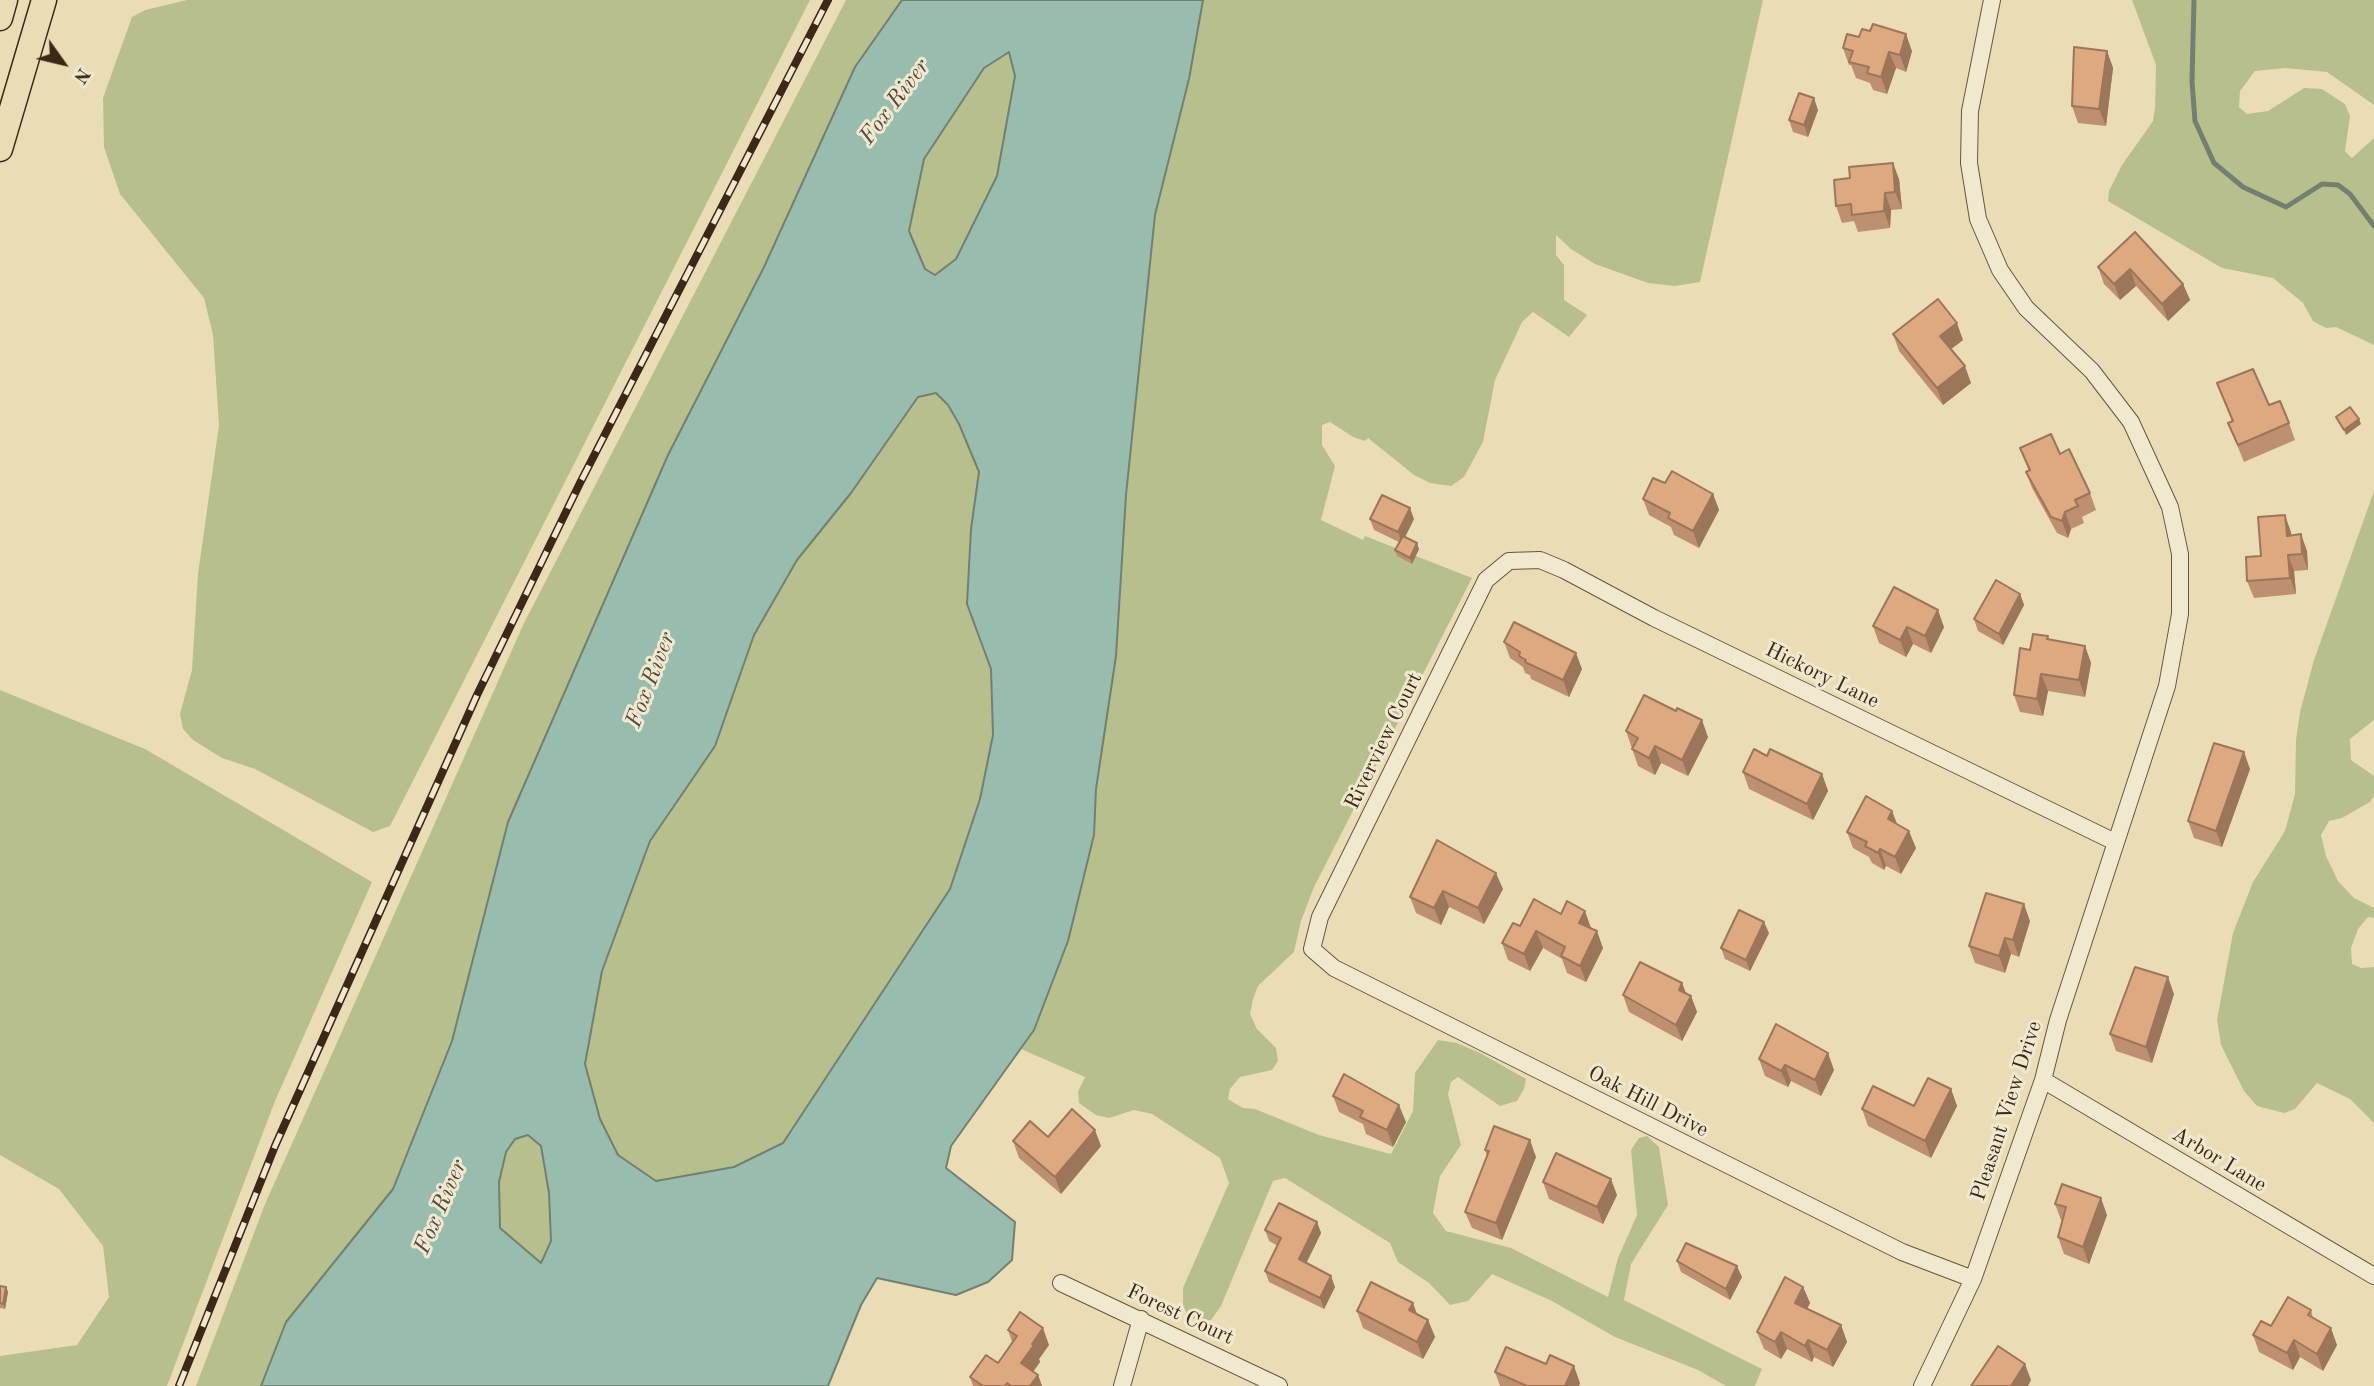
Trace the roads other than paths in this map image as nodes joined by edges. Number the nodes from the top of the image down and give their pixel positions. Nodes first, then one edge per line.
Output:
1 (5, 0) edge
2 (44, 0) edge
3 (1992, 0) edge
4 (0, 18) edge
5 (0, 149) edge
6 (1509, 561) joint
7 (2115, 842) junction
8 (1312, 949) joint
9 (2043, 1080) junction
10 (2374, 1276) edge
11 (1973, 1279) junction
12 (1061, 1283) dead end
13 (1141, 1319) junction
14 (1122, 1386) edge
15 (1279, 1386) edge
16 (1922, 1386) edge

1 - 4 main road
2 - 5 main road
3 - 7 street, Pleasant View Drive
6 - 7 street, Hickory Lane
6 - 8 street, Riverview Court
7 - 9 street, Pleasant View Drive
8 - 11 street, Oak Hill Drive
9 - 10 street, Arbor Lane
9 - 11 street, Pleasant View Drive
11 - 16 street, Pleasant View Drive
12 - 13 street, Forest Court
13 - 14 street
13 - 15 street, Forest Court

